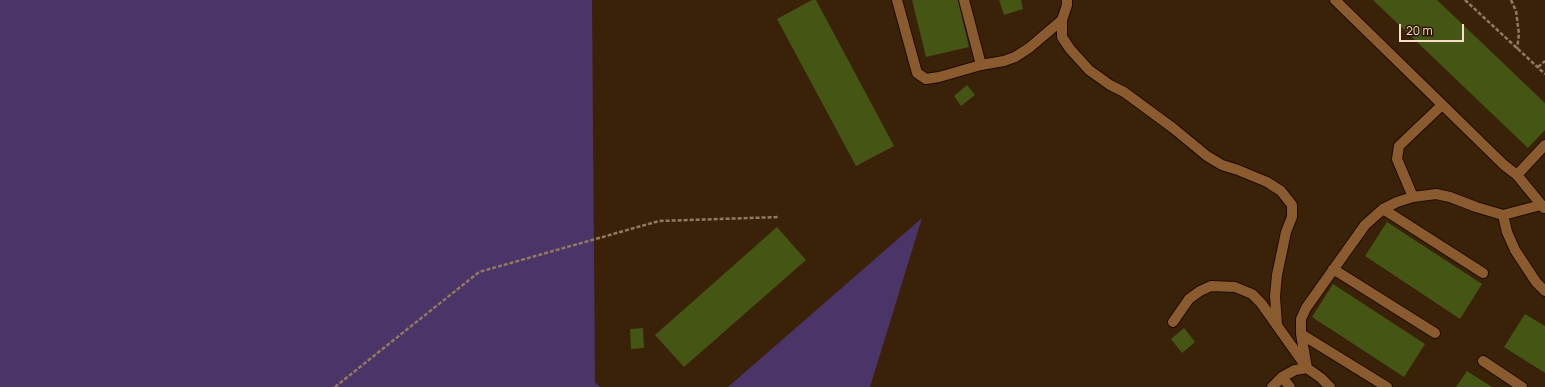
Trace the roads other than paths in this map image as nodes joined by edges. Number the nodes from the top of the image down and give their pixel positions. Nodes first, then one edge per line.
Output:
1 (896, 0) edge
2 (964, 0) edge
3 (1067, 0) edge
4 (1334, 0) edge
5 (1062, 20) junction
6 (981, 65) junction
7 (1442, 105) junction
8 (1545, 145) edge
9 (1517, 175) junction
10 (1413, 197) junction
11 (1543, 207) edge
12 (1383, 209) junction
13 (1503, 215) junction
14 (1333, 269) junction
15 (1483, 273) dead end
16 (1545, 291) edge
17 (1173, 322) dead end
18 (1277, 326) junction
19 (1435, 333) dead end
20 (1301, 334) junction
21 (1483, 361) dead end
22 (1308, 368) junction
23 (1282, 377) junction
24 (1272, 387) edge
25 (1290, 387) edge
26 (1330, 387) edge
27 (1387, 387) edge
28 (1522, 387) edge

1 - 6 street
2 - 6 street
3 - 5 street
4 - 7 street
5 - 6 street
5 - 18 street
7 - 9 street
7 - 10 street
8 - 9 street
9 - 11 street
10 - 12 street
10 - 13 street
11 - 13 street
12 - 14 street
12 - 15 street
13 - 16 street
14 - 19 street
14 - 20 street
17 - 18 street
18 - 22 street
20 - 22 street
20 - 27 street
21 - 28 street
22 - 23 street
22 - 26 street
23 - 24 street
23 - 25 street

